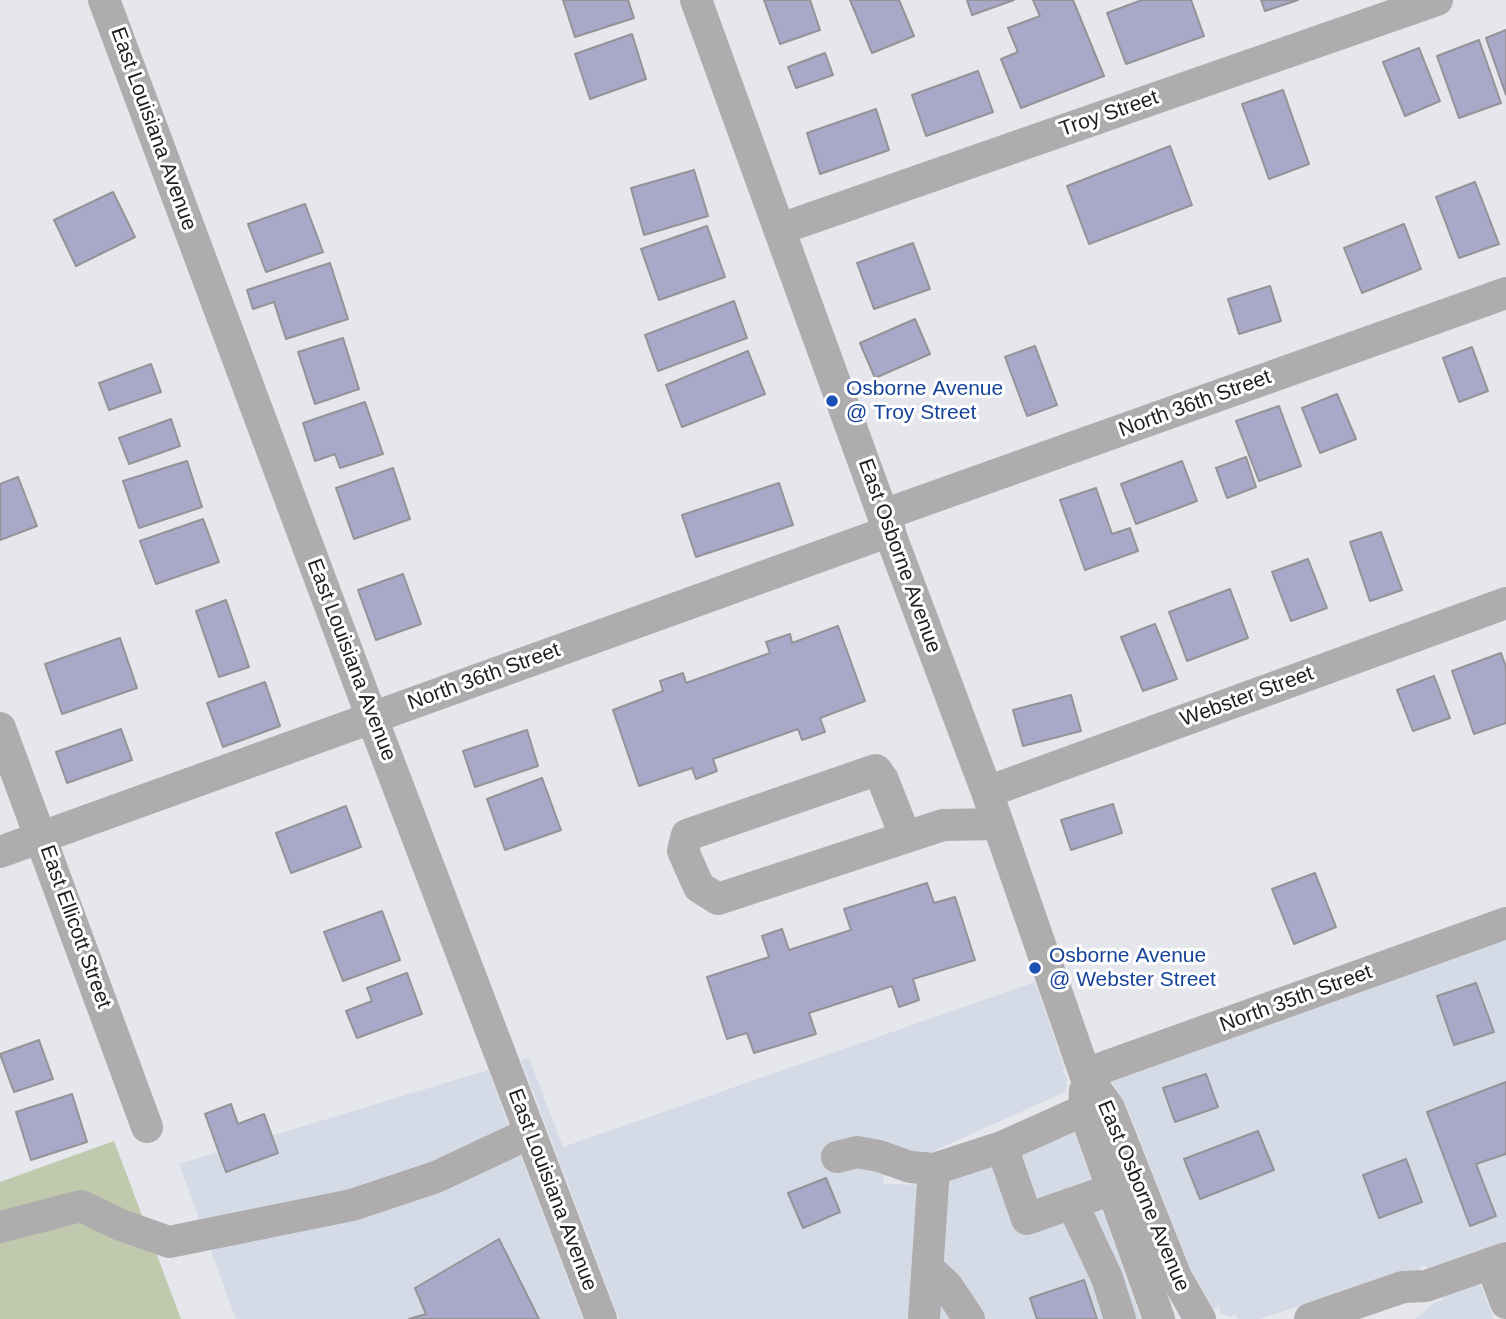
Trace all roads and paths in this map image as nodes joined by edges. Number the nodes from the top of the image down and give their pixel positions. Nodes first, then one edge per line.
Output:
1 (104, 0) edge
2 (696, 0) edge
3 (1437, 0) edge
4 (780, 229) junction
5 (1506, 293) edge
6 (887, 523) junction
7 (1506, 603) edge
8 (372, 718) junction
9 (0, 728) edge
10 (987, 792) junction
11 (998, 824) junction
12 (905, 836) junction
13 (42, 837) junction
14 (0, 852) edge
15 (1506, 923) edge
16 (1085, 1074) junction
17 (1084, 1110) junction
18 (147, 1127) dead end
19 (530, 1133) junction
20 (1002, 1147) junction
21 (837, 1157) dead end
22 (934, 1168) junction
23 (1113, 1189) junction
24 (1072, 1203) junction
25 (0, 1227) edge
26 (1499, 1260) edge
27 (928, 1268) junction
28 (1426, 1286) junction
29 (1506, 1303) edge
30 (601, 1319) edge
31 (924, 1319) edge
32 (969, 1319) edge
33 (1120, 1319) edge
34 (1159, 1319) edge
35 (1200, 1319) edge
36 (1310, 1319) edge
37 (1375, 1319) edge

1 - 8 street, East Louisiana Avenue
2 - 4 street, East Osborne Avenue
3 - 4 street, Troy Street
4 - 6 street, East Osborne Avenue
5 - 6 street, North 36th Street
6 - 8 street, North 36th Street
6 - 10 street, East Osborne Avenue
7 - 10 street, Webster Street
8 - 13 street, North 36th Street
8 - 19 street, East Louisiana Avenue
9 - 13 street, East Ellicott Street
10 - 11 street, East Osborne Avenue
11 - 12 street
11 - 16 street, East Osborne Avenue
12 - 12 street
13 - 14 street, North 36th Street
13 - 18 street, East Ellicott Street
15 - 16 street, North 35th Street
16 - 17 street, East Osborne Avenue
16 - 35 street, East Osborne Avenue
17 - 20 street
17 - 23 street, East Osborne Avenue
19 - 25 street
19 - 30 street, East Louisiana Avenue
20 - 22 street
20 - 24 street
21 - 22 street
22 - 27 street
23 - 24 street
23 - 34 street, East Osborne Avenue
24 - 33 street
26 - 28 street
26 - 29 street
27 - 31 street
27 - 32 street
28 - 36 street
28 - 37 street

